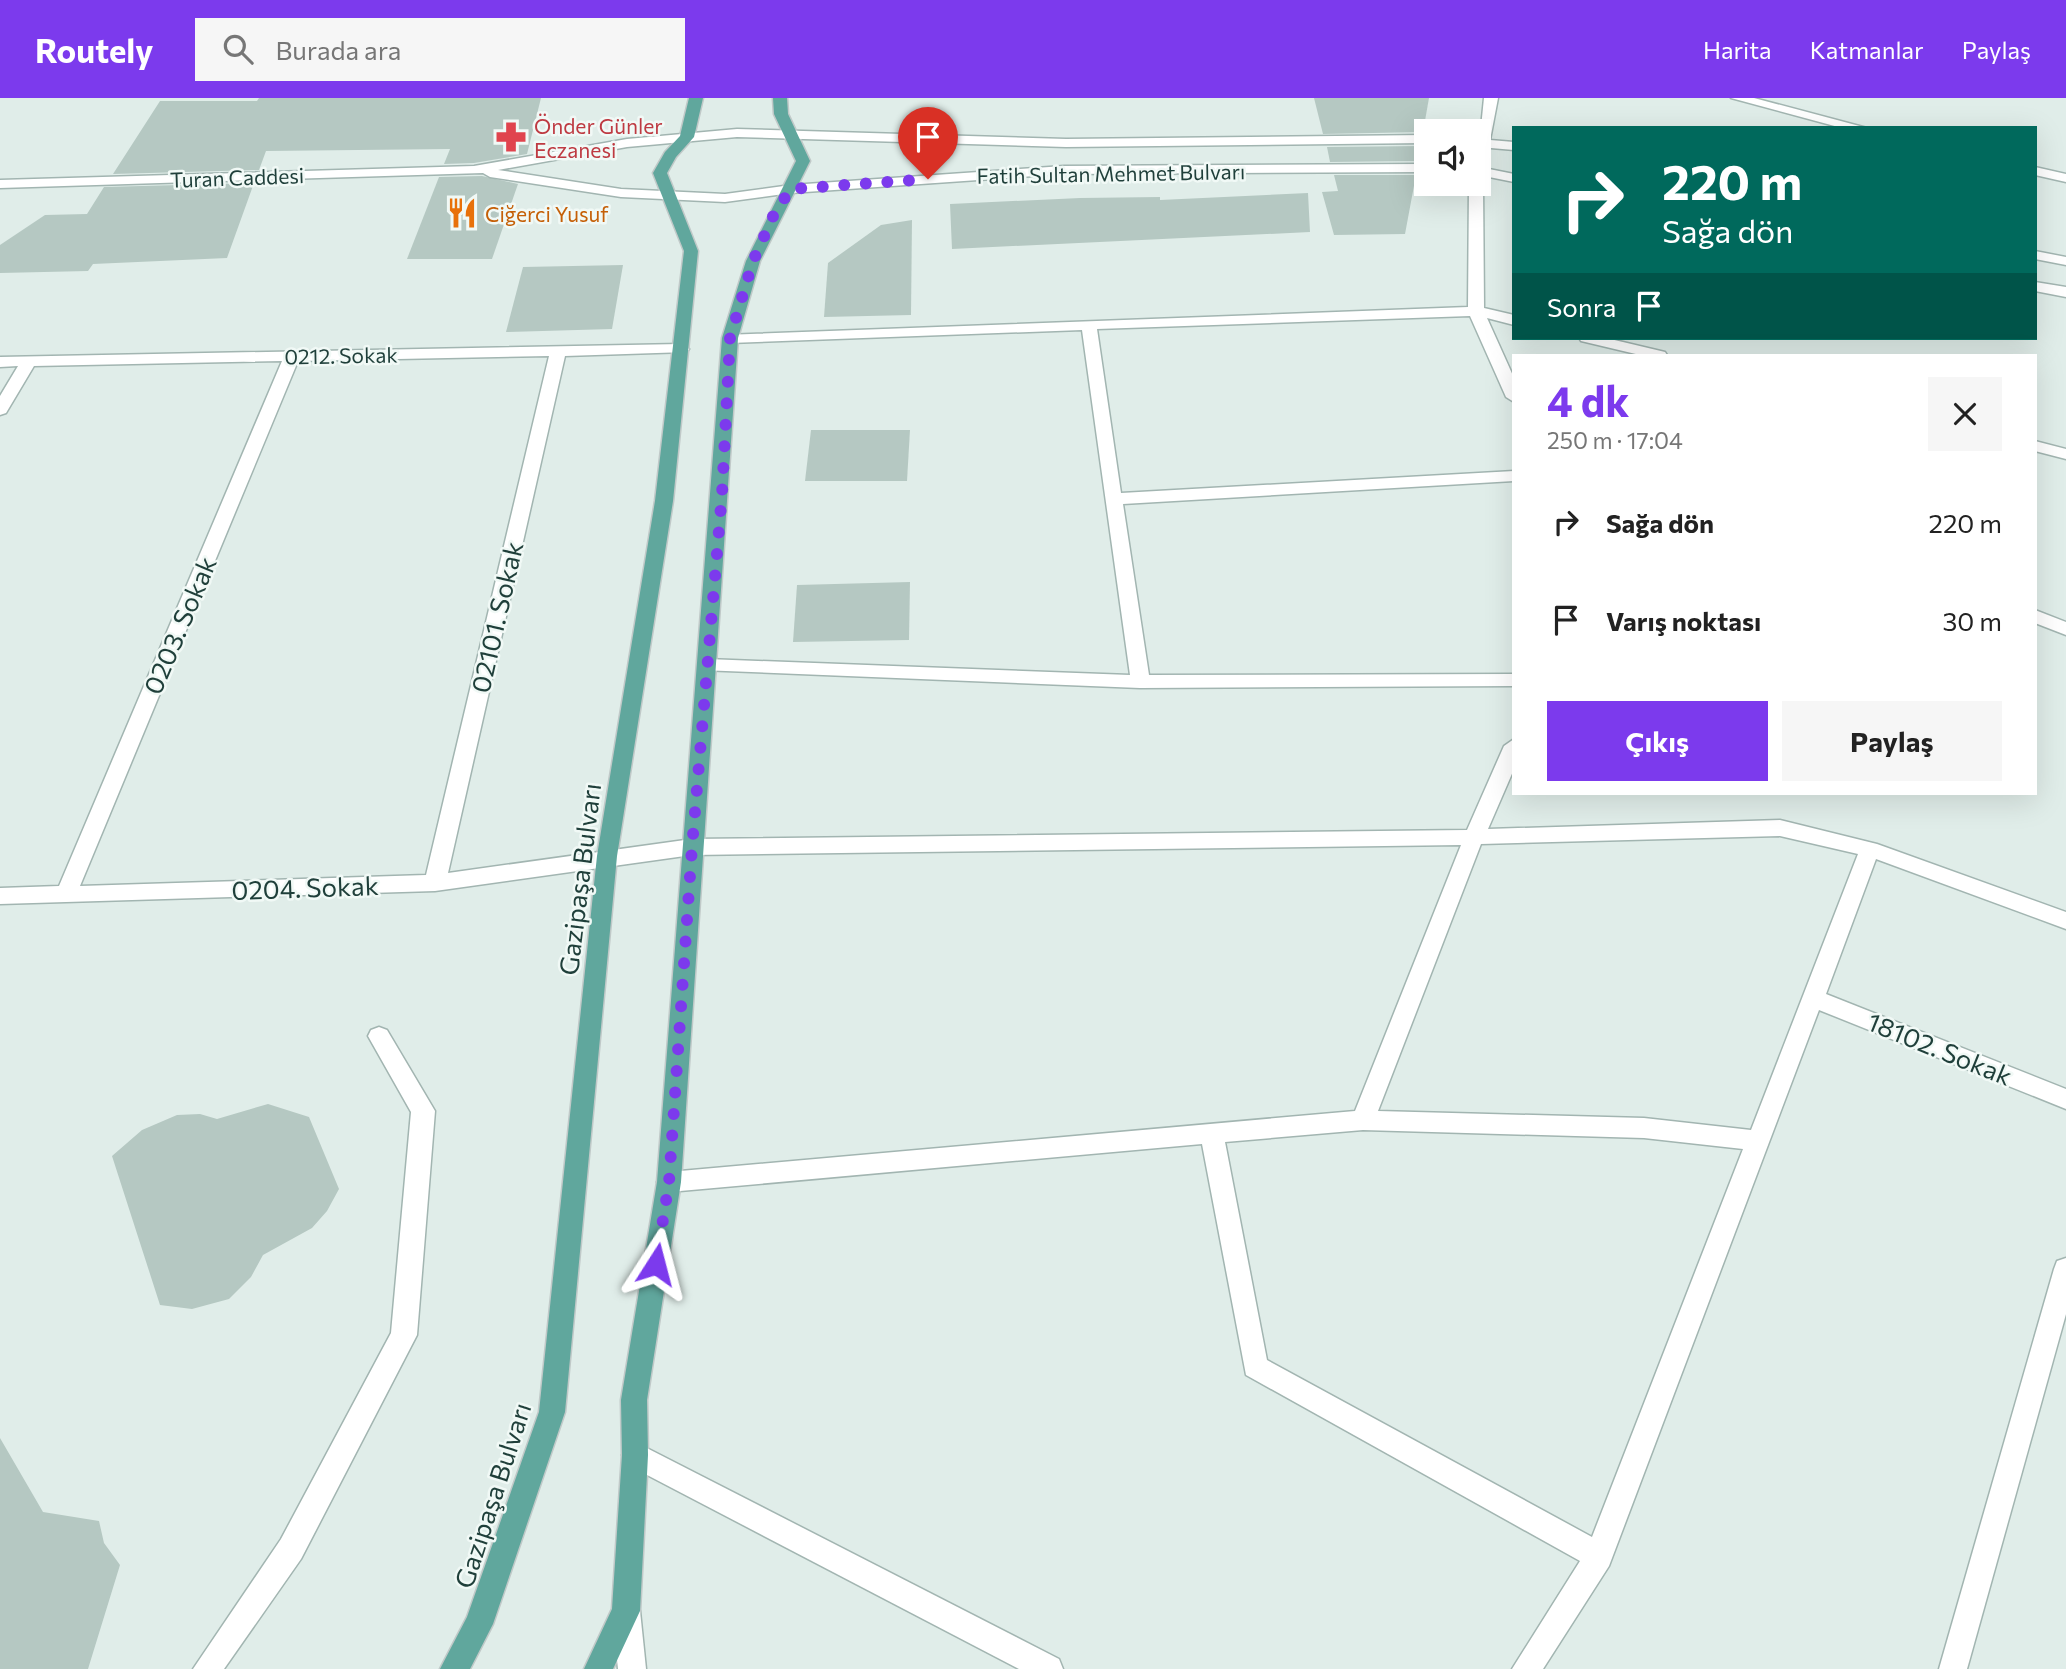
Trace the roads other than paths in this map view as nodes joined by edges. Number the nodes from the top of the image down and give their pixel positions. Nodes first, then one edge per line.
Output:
1 (696, 98) edge
2 (780, 98) edge
3 (1491, 98) edge
4 (1738, 98) edge
5 (1486, 119) edge
6 (1852, 126) edge
7 (794, 136) junction
8 (687, 137) junction
9 (1414, 139) edge
10 (1491, 144) edge
11 (1512, 146) edge
12 (1414, 168) edge
13 (474, 170) junction
14 (2037, 171) edge
15 (1491, 173) edge
16 (1512, 178) edge
17 (2066, 178) edge
18 (0, 184) edge
19 (791, 189) junction
20 (671, 194) junction
21 (1476, 196) edge
22 (2037, 255) edge
23 (2066, 261) edge
24 (2037, 286) edge
25 (2066, 292) edge
26 (1476, 311) junction
27 (1512, 320) edge
28 (1089, 327) junction
29 (730, 338) junction
30 (1595, 340) edge
31 (681, 349) junction
32 (558, 351) junction
33 (1655, 354) edge
34 (292, 356) junction
35 (29, 361) junction
36 (0, 362) edge
37 (1512, 392) edge
38 (0, 410) edge
39 (2037, 447) edge
40 (2066, 454) edge
41 (1512, 475) edge
42 (1114, 499) junction
43 (2037, 617) edge
44 (2066, 629) edge
45 (707, 665) junction
46 (1512, 680) edge
47 (1140, 682) junction
48 (1512, 751) edge
49 (1474, 837) junction
50 (692, 847) junction
51 (1870, 849) junction
52 (607, 856) junction
53 (435, 883) junction
54 (66, 894) junction
55 (0, 896) edge
56 (2066, 921) edge
57 (1813, 998) junction
58 (379, 1036) dead end
59 (2066, 1099) edge
60 (1363, 1120) junction
61 (1212, 1135) junction
62 (1759, 1141) junction
63 (669, 1182) junction
64 (2066, 1269) edge
65 (635, 1455) junction
66 (1599, 1556) junction
67 (626, 1611) junction
68 (207, 1669) edge
69 (454, 1669) edge
70 (598, 1669) edge
71 (632, 1669) edge
72 (1049, 1669) edge
73 (1527, 1669) edge
74 (1953, 1669) edge

1 - 8 main road, Gazipaşa Bulvarı
2 - 7 main road
3 - 5 street
4 - 6 street
7 - 8 street, Fatih Sultan Mehmet Bulvarı
7 - 9 street, Fatih Sultan Mehmet Bulvarı
7 - 19 main road
8 - 13 street, Fatih Sultan Mehmet Bulvarı
8 - 20 main road, Gazipaşa Bulvarı
10 - 11 street
12 - 19 street, Fatih Sultan Mehmet Bulvarı
13 - 18 street, Turan Caddesi
13 - 20 street, Fatih Sultan Mehmet Bulvarı
14 - 17 street
15 - 16 street
19 - 20 street, Fatih Sultan Mehmet Bulvarı
19 - 29 main road
20 - 31 main road, Gazipaşa Bulvarı
21 - 26 street
22 - 23 street
24 - 25 street
26 - 27 street
26 - 28 street
26 - 37 street
28 - 29 street
28 - 42 street
29 - 45 main road
30 - 33 street
31 - 32 street, 0212. Sokak
31 - 52 main road, Gazipaşa Bulvarı
32 - 34 street, 0212. Sokak
32 - 53 street, 02101. Sokak
34 - 35 street, 0212. Sokak
34 - 54 street, 0203. Sokak
35 - 36 street, 0212. Sokak
35 - 38 street
39 - 40 street
41 - 42 street
42 - 47 street
43 - 44 street
45 - 47 street
45 - 50 main road
46 - 47 street
48 - 49 street
49 - 50 street, 0204. Sokak
49 - 51 street, 0204. Sokak
49 - 60 street
50 - 52 street, 0204. Sokak
50 - 63 main road
51 - 56 street, 0204. Sokak
51 - 57 street
52 - 53 street, 0204. Sokak
52 - 69 main road, Gazipaşa Bulvarı
53 - 54 street, 0204. Sokak
54 - 55 street, 0204. Sokak
57 - 59 street, 18102. Sokak
57 - 62 street
58 - 68 street
60 - 61 street
60 - 62 street
61 - 63 street
61 - 66 street
62 - 66 street
63 - 65 main road
64 - 74 street
65 - 67 main road
65 - 72 street
66 - 73 street
67 - 70 main road
67 - 71 street

